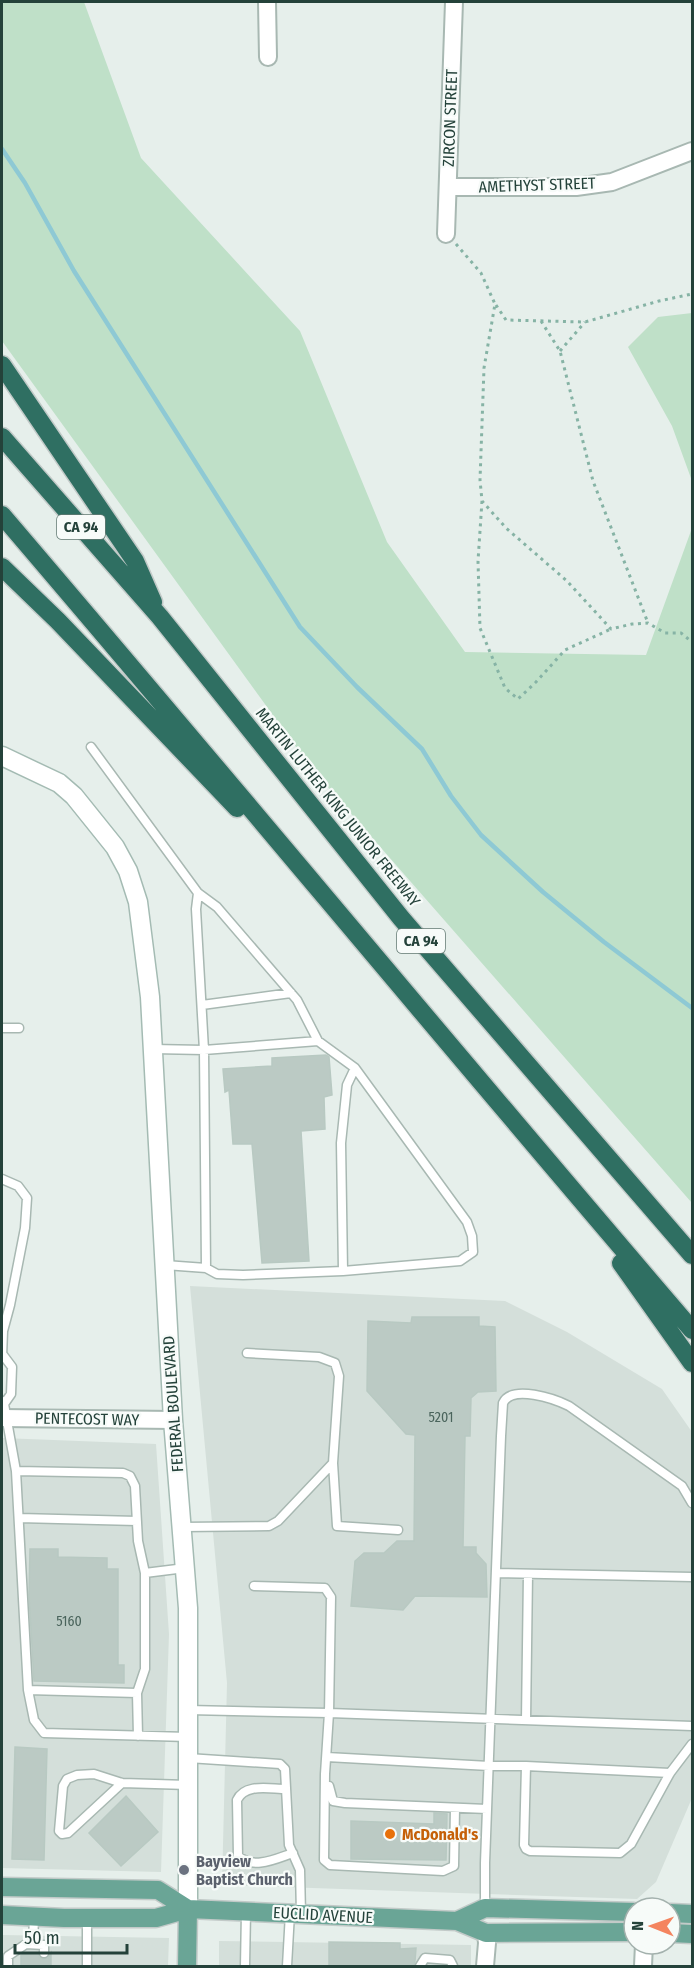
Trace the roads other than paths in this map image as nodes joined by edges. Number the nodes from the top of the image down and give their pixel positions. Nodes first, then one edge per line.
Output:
1 (267, 2) edge
2 (454, 2) edge
3 (268, 57) dead end
4 (693, 151) edge
5 (448, 187) junction
6 (447, 234) road end
7 (2, 365) edge
8 (2, 437) edge
9 (2, 515) edge
10 (2, 567) edge
11 (160, 617) junction
12 (91, 747) dead end
13 (2, 756) edge
14 (198, 893) junction
15 (355, 933) junction
16 (291, 993) junction
17 (202, 1005) junction
18 (2, 1028) edge
19 (19, 1028) dead end
20 (318, 1041) junction
21 (153, 1049) junction
22 (204, 1050) junction
23 (355, 1068) junction
24 (545, 1156) junction
25 (2, 1179) edge
26 (693, 1255) edge
27 (165, 1265) junction
28 (206, 1268) junction
29 (343, 1271) junction
30 (693, 1330) edge
31 (2, 1331) edge
32 (247, 1353) dead end
33 (2, 1356) edge
34 (693, 1363) edge
35 (3, 1410) edge
36 (173, 1420) junction
37 (333, 1463) junction
38 (16, 1471) junction
39 (693, 1503) edge
40 (19, 1518) junction
41 (137, 1521) junction
42 (182, 1527) junction
43 (398, 1530) dead end
44 (185, 1568) junction
45 (496, 1573) junction
46 (145, 1574) junction
47 (528, 1574) junction
48 (693, 1576) edge
49 (254, 1586) dead end
50 (28, 1690) junction
51 (137, 1693) junction
52 (188, 1710) junction
53 (329, 1713) junction
54 (491, 1719) junction
55 (526, 1720) junction
56 (693, 1725) edge
57 (138, 1736) junction
58 (188, 1737) junction
59 (693, 1744) edge
60 (327, 1757) junction
61 (188, 1758) junction
62 (489, 1766) junction
63 (526, 1767) junction
64 (670, 1773) junction
65 (325, 1774) junction
66 (122, 1783) junction
67 (188, 1785) junction
68 (286, 1789) junction
69 (455, 1808) junction
70 (487, 1809) junction
71 (293, 1853) junction
72 (2, 1887) edge
73 (49, 1888) junction
74 (2, 1904) edge
75 (485, 1908) junction
76 (188, 1909) junction
77 (556, 1910) junction
78 (246, 1912) junction
79 (622, 1912) edge
80 (295, 1913) junction
81 (2, 1915) edge
82 (34, 1916) junction
83 (87, 1918) junction
84 (457, 1921) junction
85 (622, 1932) edge
86 (486, 1933) junction
87 (33, 1943) junction
88 (44, 1953) dead end
89 (8, 1966) edge
90 (87, 1966) edge
91 (187, 1966) edge
92 (245, 1966) edge
93 (287, 1966) edge
94 (420, 1966) edge
95 (453, 1966) edge
96 (485, 1966) edge

1 - 3 street
2 - 5 street, ZIRCON STREET
4 - 5 street, AMETHYST STREET
5 - 6 street, ZIRCON STREET
7 - 11 highway
8 - 11 highway, MARTIN LUTHER KING JUNIOR FREEWAY / CA 94
9 - 15 highway, CA 94
10 - 15 highway
11 - 26 highway, MARTIN LUTHER KING JUNIOR FREEWAY / CA 94
12 - 14 lane
13 - 21 main road, FEDERAL BOULEVARD
14 - 16 lane
14 - 17 lane
15 - 24 highway, CA 94
16 - 17 lane
16 - 20 lane
17 - 22 lane
18 - 19 lane
20 - 22 lane
20 - 23 lane
21 - 22 lane
21 - 27 main road, FEDERAL BOULEVARD
22 - 28 lane
23 - 29 lane
23 - 29 lane
24 - 30 highway, CA 94
24 - 34 highway
25 - 31 lane
27 - 28 lane
27 - 36 main road, FEDERAL BOULEVARD
28 - 29 lane
31 - 33 lane
32 - 37 lane
33 - 35 lane
35 - 36 street, PENTECOST WAY
35 - 38 lane
36 - 42 main road, FEDERAL BOULEVARD
37 - 42 lane
37 - 43 lane
38 - 40 lane
38 - 41 lane
39 - 45 lane
40 - 41 lane
40 - 50 lane
41 - 46 lane
42 - 44 main road, FEDERAL BOULEVARD
44 - 46 lane
44 - 52 main road, FEDERAL BOULEVARD
45 - 47 lane
45 - 54 lane
46 - 51 lane
47 - 48 lane
47 - 55 lane
49 - 53 lane
50 - 51 lane
50 - 57 lane
51 - 57 lane
52 - 53 lane
52 - 58 main road, FEDERAL BOULEVARD
53 - 54 lane
53 - 60 lane
54 - 55 lane
54 - 62 lane
55 - 56 lane
57 - 58 lane
58 - 61 main road, FEDERAL BOULEVARD
59 - 64 lane
60 - 62 lane
60 - 65 lane
61 - 67 main road, FEDERAL BOULEVARD
61 - 68 lane
62 - 63 lane
62 - 70 lane
63 - 64 lane
63 - 64 lane
65 - 69 lane
65 - 69 lane
66 - 66 lane
66 - 67 lane
67 - 76 main road, FEDERAL BOULEVARD
68 - 71 lane
68 - 71 lane
69 - 70 lane
70 - 75 lane
71 - 80 lane
72 - 73 main road, EUCLID AVENUE
73 - 74 main road
73 - 76 main road, EUCLID AVENUE
75 - 77 main road, EUCLID AVENUE
75 - 84 main road, EUCLID AVENUE
76 - 78 main road, EUCLID AVENUE
76 - 83 main road, EUCLID AVENUE
76 - 91 main road, FEDERAL BOULEVARD
77 - 79 main road, EUCLID AVENUE
77 - 86 main road
78 - 80 main road, EUCLID AVENUE
78 - 92 lane
80 - 84 main road, EUCLID AVENUE
80 - 93 lane
81 - 82 main road, EUCLID AVENUE
82 - 83 main road, EUCLID AVENUE
82 - 87 lane
83 - 90 lane
84 - 86 main road, EUCLID AVENUE
85 - 86 main road, EUCLID AVENUE
86 - 96 street
87 - 88 lane
87 - 89 lane
94 - 95 lane

